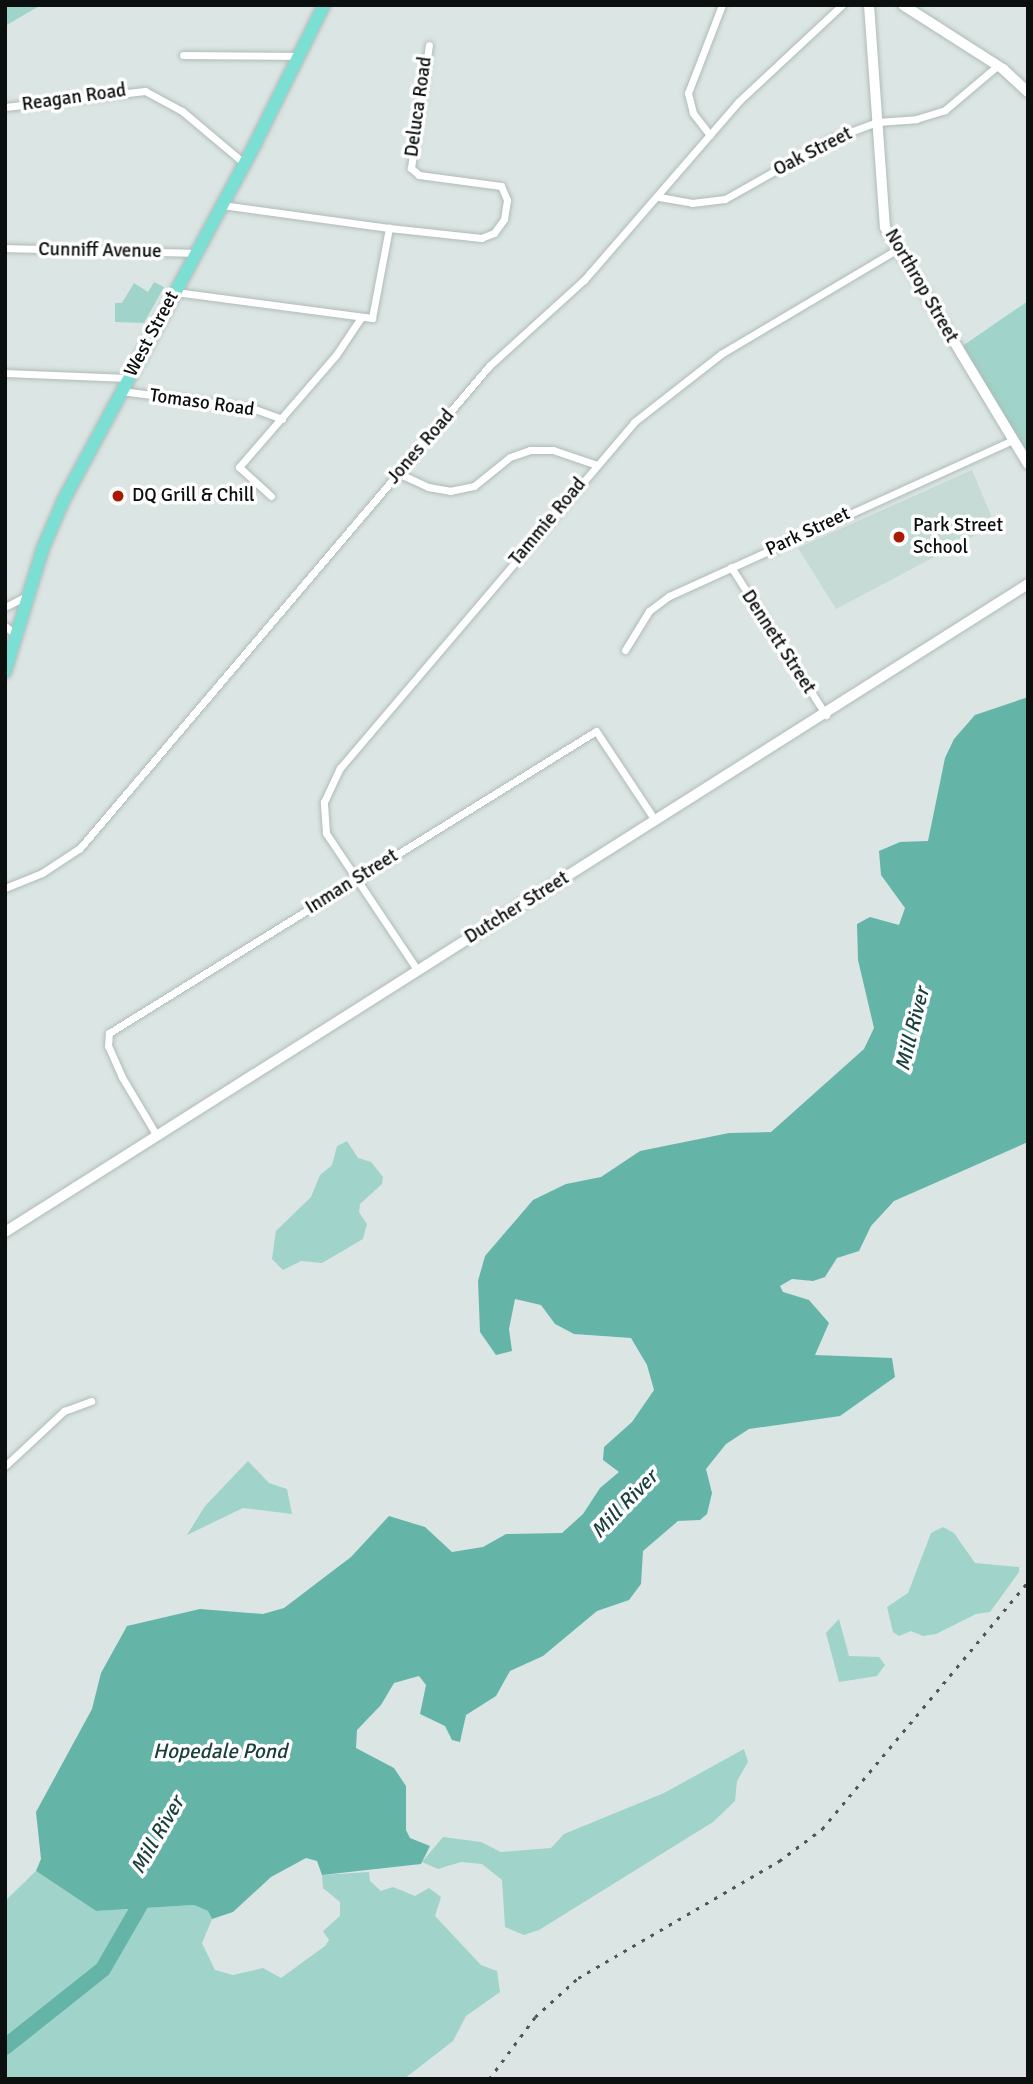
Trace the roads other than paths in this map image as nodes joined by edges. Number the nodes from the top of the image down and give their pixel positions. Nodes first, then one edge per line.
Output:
1 (324, 5) edge
2 (722, 5) edge
3 (842, 5) edge
4 (869, 5) edge
5 (902, 5) edge
6 (429, 45) dead end
7 (183, 55) dead end
8 (299, 56) junction
9 (997, 66) junction
10 (1028, 92) edge
11 (5, 107) edge
12 (877, 122) junction
13 (710, 135) junction
14 (244, 163) junction
15 (659, 197) junction
16 (222, 205) junction
17 (389, 228) junction
18 (5, 248) edge
19 (896, 250) junction
20 (196, 253) junction
21 (175, 292) junction
22 (360, 319) junction
23 (5, 373) edge
24 (128, 378) junction
25 (121, 391) junction
26 (282, 419) junction
27 (1013, 440) junction
28 (1028, 464) edge
29 (597, 465) junction
30 (398, 473) junction
31 (271, 496) dead end
32 (731, 567) junction
33 (1028, 584) edge
34 (27, 595) junction
35 (5, 607) edge
36 (5, 626) edge
37 (16, 635) junction
38 (625, 650) dead end
39 (5, 672) edge
40 (826, 715) junction
41 (655, 821) junction
42 (358, 878) junction
43 (5, 888) edge
44 (418, 971) junction
45 (157, 1136) junction
46 (5, 1232) edge
47 (91, 1401) dead end
48 (5, 1466) edge

1 - 8 main road, West Street
2 - 13 street
3 - 13 street, Jones Road
4 - 12 street, Northrop Street
5 - 9 street
6 - 17 street, Deluca Road
7 - 8 street
8 - 14 main road, West Street
9 - 10 street
9 - 12 street, Oak Street
11 - 14 street, Reagan Road
12 - 15 street, Oak Street
12 - 19 street, Northrop Street
13 - 15 street, Jones Road
14 - 16 main road, West Street
15 - 30 street, Jones Road
16 - 17 street, Deluca Road
16 - 20 main road, West Street
17 - 22 street
18 - 20 street, Cunniff Avenue
19 - 27 street, Northrop Street
19 - 29 street, Tammie Road
20 - 21 main road, West Street
21 - 22 street
21 - 24 main road, West Street
22 - 26 street, Tomaso Road
23 - 24 street
24 - 25 main road, West Street
25 - 26 street, Tomaso Road
25 - 34 main road, West Street
26 - 31 street, Tomaso Road
27 - 28 street, Northrop Street
27 - 32 street, Park Street
29 - 30 street
29 - 42 street, Tammie Road
30 - 43 street, Jones Road
32 - 38 street, Park Street
32 - 40 street, Dennett Street
33 - 40 street, Dutcher Street
34 - 35 street
34 - 37 main road, West Street
36 - 37 street
37 - 39 main road, West Street
40 - 41 street, Dutcher Street
41 - 42 street, Inman Street
41 - 44 street, Dutcher Street
42 - 44 street, Tammie Road
42 - 45 street, Inman Street
44 - 45 street, Dutcher Street
45 - 46 street, Dutcher Street
47 - 48 street

